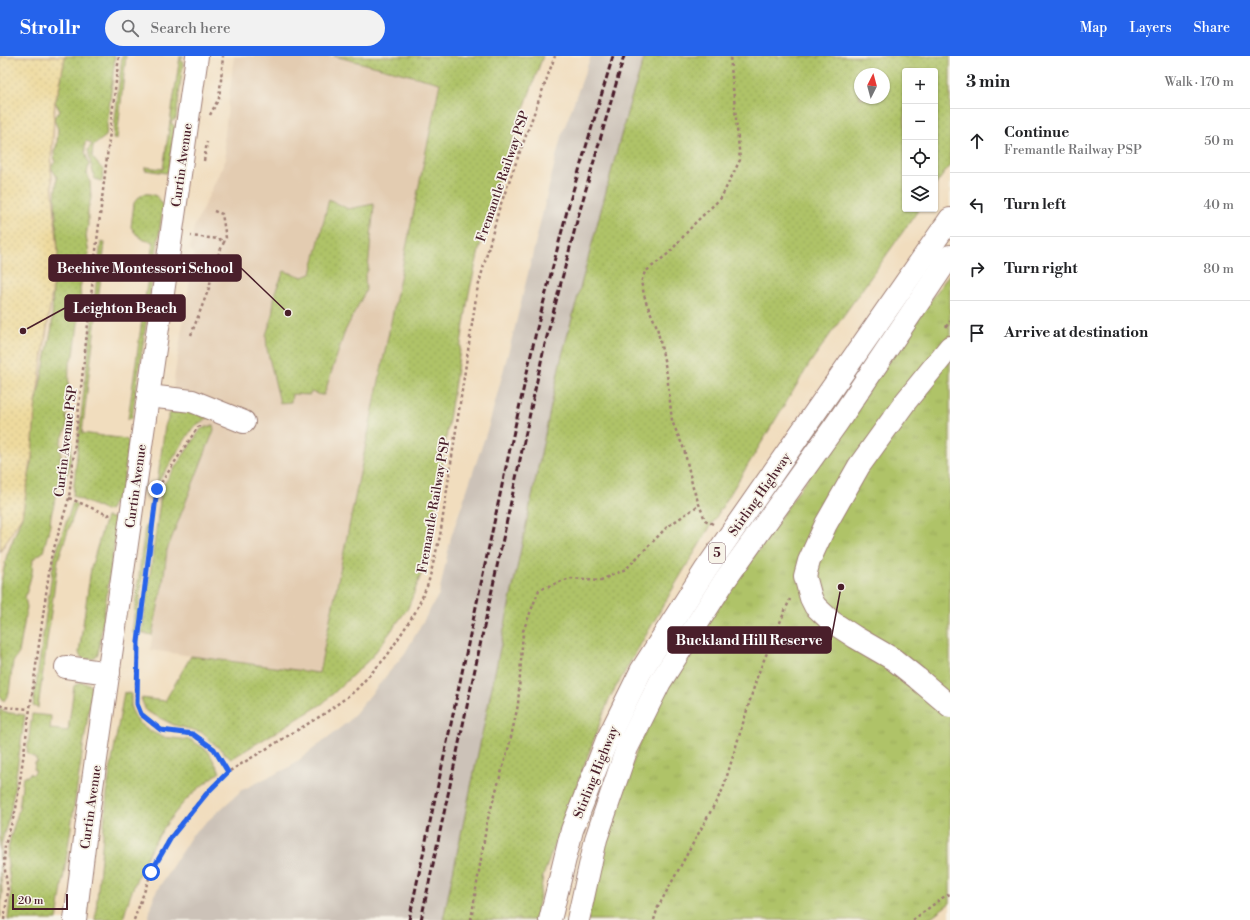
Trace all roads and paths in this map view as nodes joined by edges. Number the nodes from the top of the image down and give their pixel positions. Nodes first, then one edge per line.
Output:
1 (119, 56) edge
2 (197, 56) edge
3 (555, 56) edge
4 (730, 56) edge
5 (214, 211) dead end
6 (950, 218) edge
7 (190, 236) dead end
8 (224, 242) junction
9 (950, 256) edge
10 (191, 335) dead end
11 (950, 347) edge
12 (148, 396) junction
13 (244, 422) dead end
14 (205, 425) dead end
15 (69, 498) junction
16 (699, 505) junction
17 (115, 512) dead end
18 (730, 535) junction
19 (790, 601) dead end
20 (66, 667) dead end
21 (109, 673) junction
22 (0, 704) edge
23 (950, 706) edge
24 (29, 709) junction
25 (228, 772) junction
26 (950, 894) edge
27 (76, 919) edge
28 (4, 920) edge
29 (134, 920) edge
30 (471, 920) edge
31 (550, 920) edge
32 (578, 920) edge
33 (654, 920) edge
34 (913, 920) edge

1 - 15 path, Curtin Avenue PSP
2 - 12 main road, Curtin Avenue
3 - 25 path, Fremantle Railway PSP
4 - 16 path
5 - 8 path
6 - 18 main road, Stirling Highway / 5
7 - 8 path
8 - 10 path
9 - 32 main road, Stirling Highway / 5
11 - 23 main road
12 - 13 main road
12 - 21 main road, Curtin Avenue
14 - 25 path
15 - 17 path
15 - 24 path, Curtin Avenue PSP
16 - 18 path
16 - 30 path
18 - 31 main road, Stirling Highway / 5
19 - 33 path
20 - 21 main road
21 - 27 main road, Curtin Avenue
22 - 24 path
24 - 28 path, Curtin Avenue PSP
25 - 29 path, Fremantle Railway PSP
26 - 34 path

